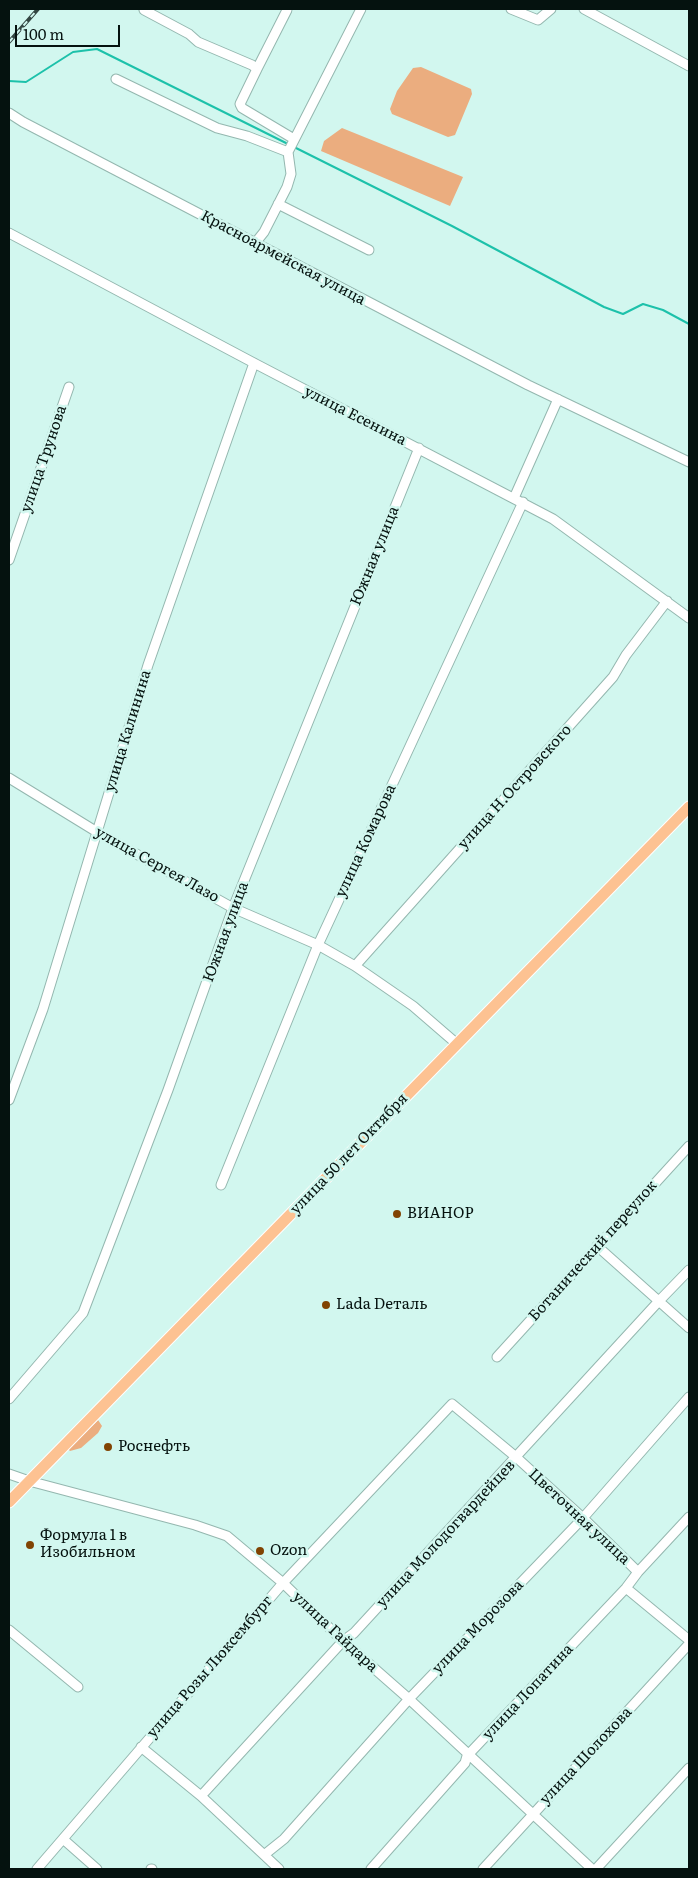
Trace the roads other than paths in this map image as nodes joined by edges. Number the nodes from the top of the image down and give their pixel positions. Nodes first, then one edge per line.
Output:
1 (360, 9) edge
2 (511, 9) edge
3 (551, 9) edge
4 (584, 9) edge
5 (144, 10) dead end
6 (287, 10) dead end
7 (689, 66) edge
8 (257, 69) junction
9 (116, 78) dead end
10 (9, 113) edge
11 (294, 139) junction
12 (288, 152) junction
13 (278, 204) junction
14 (9, 233) edge
15 (256, 242) junction
16 (369, 250) dead end
17 (254, 363) junction
18 (69, 387) dead end
19 (558, 399) junction
20 (418, 448) junction
21 (689, 462) edge
22 (514, 498) junction
23 (523, 502) junction
24 (9, 560) edge
25 (667, 602) junction
26 (689, 618) edge
27 (9, 778) edge
28 (689, 807) edge
29 (98, 832) junction
30 (234, 908) junction
31 (318, 945) junction
32 (355, 966) junction
33 (457, 1044) junction
34 (9, 1100) edge
35 (689, 1146) edge
36 (221, 1185) dead end
37 (597, 1246) junction
38 (689, 1270) edge
39 (658, 1302) junction
40 (689, 1328) edge
41 (497, 1357) dead end
42 (689, 1397) edge
43 (9, 1399) edge
44 (452, 1404) joint
45 (516, 1458) junction
46 (9, 1474) edge
47 (29, 1481) junction
48 (9, 1502) edge
49 (689, 1517) edge
50 (584, 1518) junction
51 (638, 1572) junction
52 (283, 1583) junction
53 (626, 1588) junction
54 (9, 1630) edge
55 (689, 1640) edge
56 (343, 1641) junction
57 (689, 1644) edge
58 (78, 1686) dead end
59 (409, 1699) junction
60 (142, 1747) junction
61 (467, 1756) junction
62 (689, 1768) edge
63 (201, 1796) junction
64 (532, 1815) junction
65 (62, 1839) junction
66 (264, 1855) junction
67 (36, 1869) edge
68 (97, 1869) edge
69 (279, 1869) edge
70 (371, 1869) edge
71 (483, 1869) edge
72 (592, 1869) edge
73 (596, 1869) edge

1 - 11 street
2 - 3 street
4 - 7 street
5 - 8 street
6 - 8 street
8 - 11 street
9 - 12 street
10 - 15 street, Красноармейская улица
11 - 12 street
12 - 13 street
13 - 15 street
13 - 16 street
14 - 17 street, улица Есенина
15 - 19 street, Красноармейская улица
17 - 20 street, улица Есенина
17 - 29 street, улица Калинина
18 - 24 street, улица Трунова
19 - 21 street, Красноармейская улица
19 - 22 street
20 - 22 street, улица Есенина
20 - 30 street, Южная улица
22 - 23 street, улица Есенина
23 - 25 street, улица Есенина
23 - 31 street, улица Комарова
25 - 26 street, улица Есенина
25 - 32 street, улица Н.Островского
27 - 29 street, улица Сергея Лазо
28 - 33 main road, улица 50 лет Октября
29 - 30 street, улица Сергея Лазо
29 - 34 street, улица Калинина
30 - 31 street, улица Сергея Лазо
30 - 43 street, Южная улица
31 - 32 street, улица Сергея Лазо
31 - 36 street, улица Комарова
32 - 33 street, улица Сергея Лазо
33 - 47 main road, улица 50 лет Октября
35 - 37 street, Ботанический переулок
37 - 39 street
37 - 41 street, Ботанический переулок
38 - 39 street, улица Молодогвардейцев
39 - 40 street
39 - 45 street, улица Молодогвардейцев
42 - 50 street, улица Морозова
44 - 45 street, Цветочная улица
44 - 52 street, улица Розы Люксембург
45 - 50 street, Цветочная улица
45 - 56 street, улица Молодогвардейцев
46 - 47 street, улица Гайдара
47 - 48 main road, улица 50 лет Октября
47 - 52 street, улица Гайдара
49 - 51 street, улица Лопатина
50 - 51 street, Цветочная улица
50 - 59 street, улица Морозова
51 - 53 street, улица Лопатина
52 - 56 street, улица Гайдара
52 - 60 street, улица Розы Люксембург
53 - 55 street, Цветочная улица
53 - 61 street, улица Лопатина
54 - 58 street
56 - 59 street, улица Гайдара
56 - 63 street, улица Молодогвардейцев
57 - 64 street, улица Шолохова
59 - 61 street, улица Гайдара
59 - 66 street, улица Морозова
60 - 63 street
60 - 65 street, улица Розы Люксембург
61 - 64 street, улица Гайдара
61 - 70 street, улица Лопатина
62 - 73 street
63 - 66 street
64 - 71 street, улица Шолохова
64 - 72 street, улица Гайдара
65 - 67 street, улица Розы Люксембург
65 - 68 street
66 - 69 street

